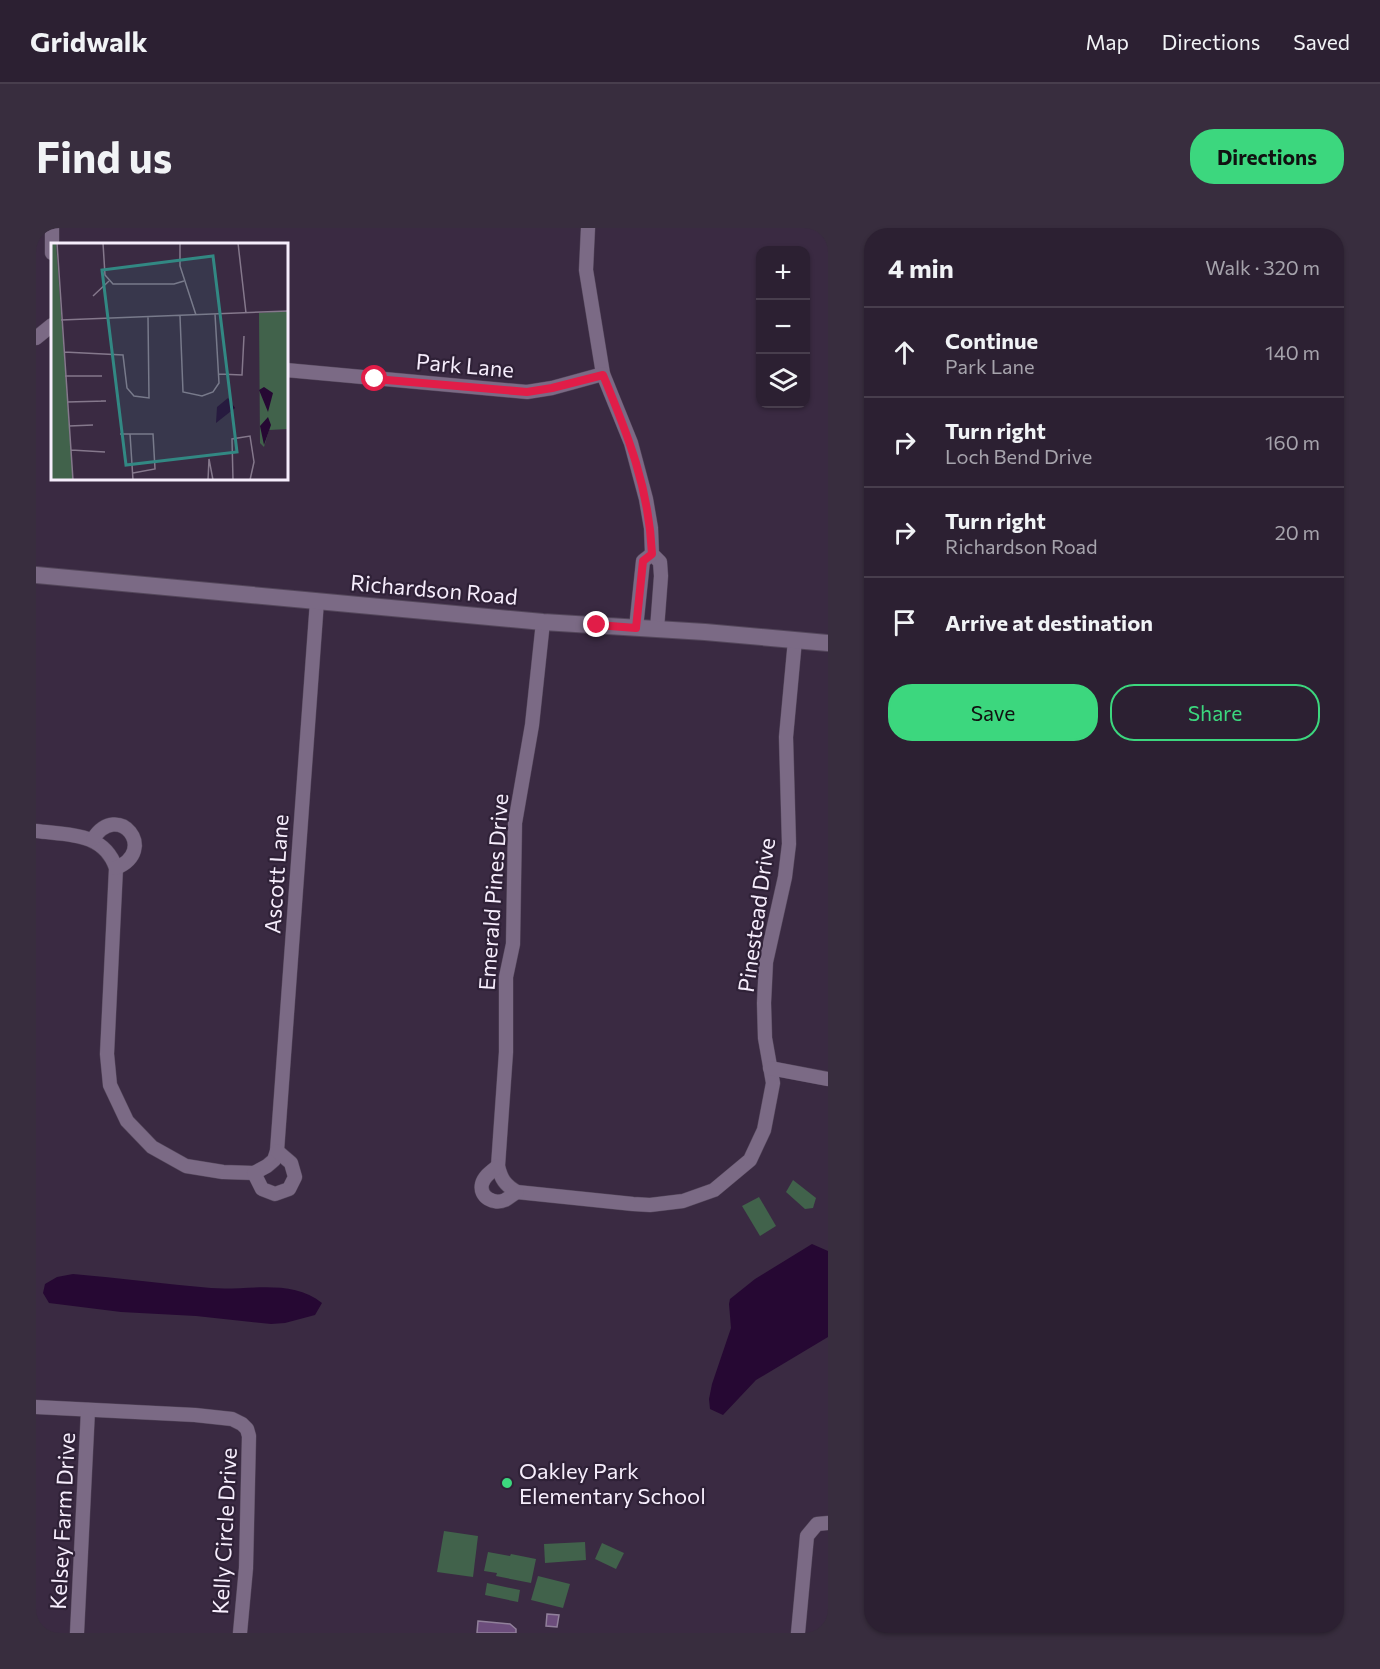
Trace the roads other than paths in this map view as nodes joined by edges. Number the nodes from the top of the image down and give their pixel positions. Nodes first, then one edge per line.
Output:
1 (588, 228) edge
2 (51, 327) edge
3 (36, 338) edge
4 (288, 370) edge
5 (603, 375) junction
6 (652, 554) junction
7 (36, 575) edge
8 (317, 601) junction
9 (543, 622) junction
10 (636, 628) junction
11 (657, 629) junction
12 (795, 640) junction
13 (828, 643) edge
14 (36, 831) edge
15 (93, 839) junction
16 (116, 868) junction
17 (770, 1068) junction
18 (828, 1079) edge
19 (277, 1151) junction
20 (498, 1166) junction
21 (254, 1173) junction
22 (511, 1189) junction
23 (36, 1407) edge
24 (88, 1410) junction
25 (828, 1523) edge
26 (77, 1633) edge
27 (240, 1633) edge
28 (798, 1633) edge

1 - 5 street
2 - 3 street
4 - 5 street, Park Lane
5 - 6 street
6 - 10 street
6 - 11 street
7 - 8 street, Richardson Road
8 - 9 street, Richardson Road
8 - 19 street, Ascott Lane
9 - 10 street, Richardson Road
9 - 20 street, Emerald Pines Drive
10 - 11 street, Richardson Road
11 - 12 street, Richardson Road
12 - 13 street, Richardson Road
12 - 17 street, Pinestead Drive
14 - 15 street
15 - 16 street
15 - 16 street
16 - 21 street
17 - 18 street
17 - 22 street, Pinestead Drive
19 - 21 street
19 - 21 street
20 - 22 street, Emerald Pines Drive
20 - 22 street, Emerald Pines Drive
23 - 24 street, Kelly Circle Drive
24 - 26 street, Kelsey Farm Drive
24 - 27 street, Kelly Circle Drive
25 - 28 street

